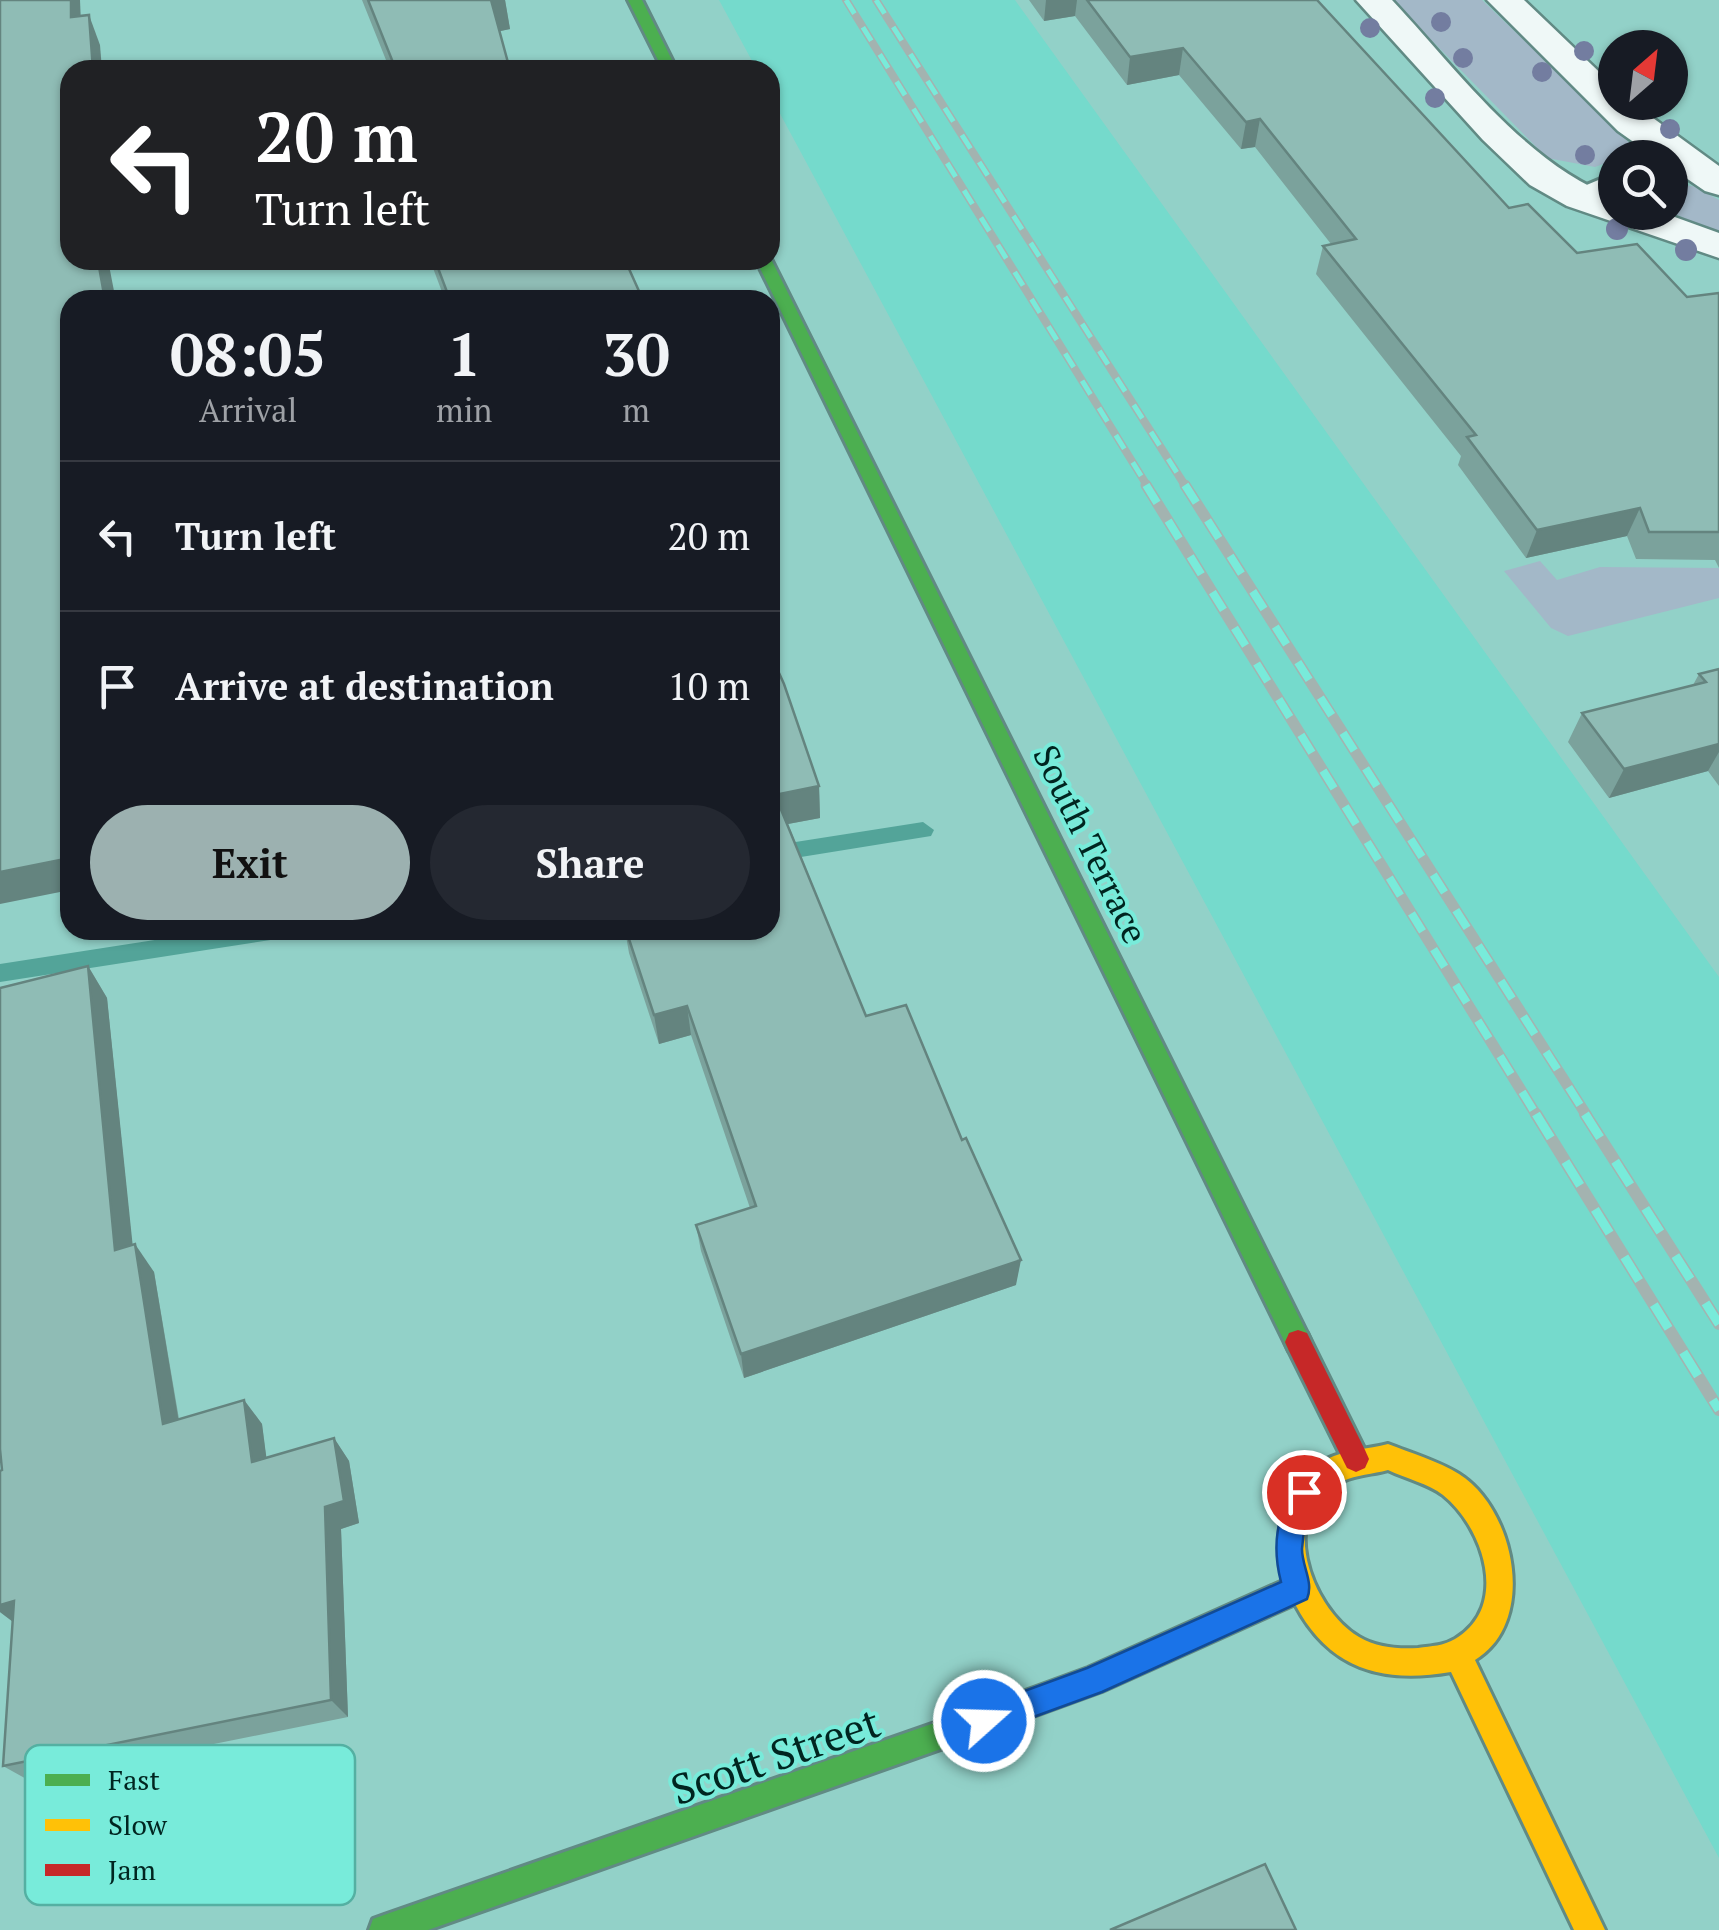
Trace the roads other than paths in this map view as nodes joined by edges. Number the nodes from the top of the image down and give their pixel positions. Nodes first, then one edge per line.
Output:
1 (635, 0) edge
2 (1373, 0) edge
3 (1504, 0) edge
4 (665, 60) edge
5 (1652, 140) edge
6 (1688, 165) edge
7 (1719, 183) edge
8 (1598, 203) edge
9 (1673, 230) edge
10 (1719, 246) edge
11 (780, 292) edge
12 (1356, 1459) junction
13 (1297, 1589) junction
14 (1458, 1656) junction
15 (384, 1930) edge
16 (1590, 1930) edge

1 - 4 street
2 - 8 street
3 - 5 street
6 - 7 street
9 - 10 street
11 - 12 street, South Terrace
12 - 13 street
12 - 14 street
13 - 14 street
13 - 15 street, Scott Street
14 - 16 street

